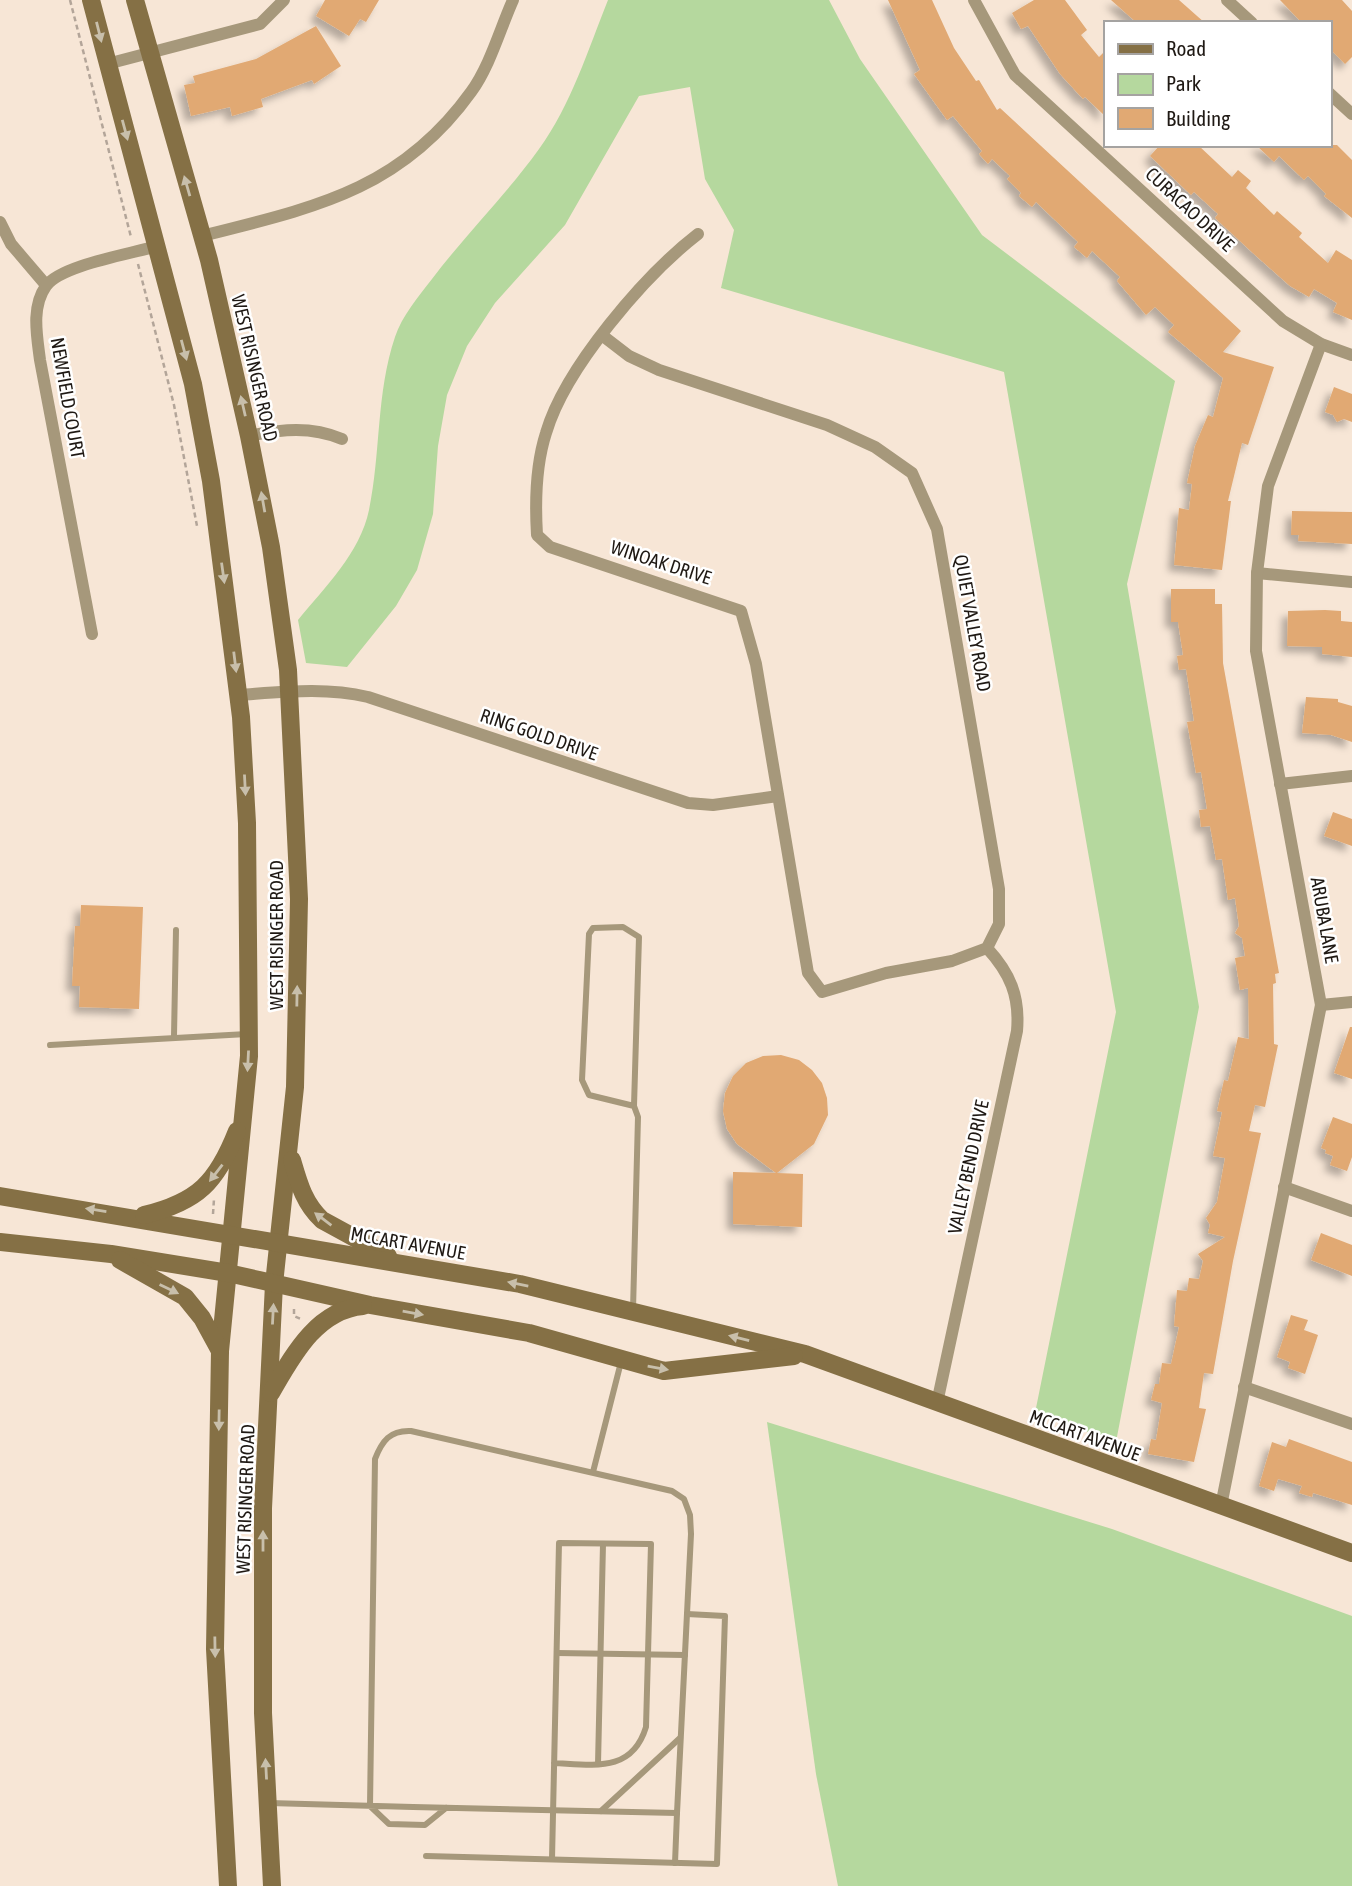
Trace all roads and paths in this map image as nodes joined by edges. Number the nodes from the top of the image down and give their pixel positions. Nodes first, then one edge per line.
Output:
1 (91, 0) edge
2 (135, 0) edge
3 (284, 0) edge
4 (513, 0) edge
5 (974, 0) edge
6 (1227, 0) edge
7 (1250, 21) edge
8 (148, 54) junction
9 (107, 64) junction
10 (1331, 95) edge
11 (1352, 114) edge
12 (0, 222) edge
13 (698, 234) dead end
14 (202, 236) junction
15 (157, 246) junction
16 (46, 285) junction
17 (603, 336) junction
18 (1321, 344) junction
19 (1352, 355) edge
20 (249, 436) junction
21 (342, 439) dead end
22 (1257, 573) junction
23 (1352, 582) edge
24 (92, 634) dead end
25 (289, 691) junction
26 (239, 695) junction
27 (1352, 776) edge
28 (1280, 784) junction
29 (779, 796) junction
30 (176, 930) dead end
31 (987, 948) junction
32 (1352, 1002) edge
33 (1321, 1005) junction
34 (248, 1034) junction
35 (174, 1036) junction
36 (50, 1045) dead end
37 (634, 1106) junction
38 (244, 1112) junction
39 (289, 1151) junction
40 (1284, 1187) junction
41 (0, 1196) edge
42 (1352, 1211) edge
43 (136, 1217) junction
44 (232, 1233) junction
45 (280, 1241) junction
46 (0, 1242) edge
47 (111, 1254) junction
48 (404, 1264) junction
49 (228, 1273) junction
50 (274, 1284) junction
51 (370, 1305) junction
52 (294, 1309) dead end
53 (633, 1310) junction
54 (308, 1321) dead end
55 (220, 1351) junction
56 (805, 1354) junction
57 (622, 1359) junction
58 (1244, 1387) junction
59 (269, 1396) junction
60 (937, 1403) junction
61 (1352, 1424) edge
62 (593, 1472) junction
63 (1221, 1506) junction
64 (603, 1544) junction
65 (1352, 1553) edge
66 (687, 1614) junction
67 (557, 1653) junction
68 (601, 1653) junction
69 (648, 1653) junction
70 (685, 1655) junction
71 (680, 1738) junction
72 (554, 1763) junction
73 (598, 1764) junction
74 (267, 1803) junction
75 (370, 1806) junction
76 (446, 1808) junction
77 (552, 1810) junction
78 (601, 1811) junction
79 (677, 1813) junction
80 (426, 1856) dead end
81 (552, 1859) junction
82 (675, 1863) junction
83 (228, 1886) edge
84 (272, 1886) edge

1 -> 9 main road, WEST RISINGER ROAD
2 - 8 main road, WEST RISINGER ROAD
3 - 8 street
4 - 14 street
5 - 18 street, CURACAO DRIVE
6 - 7 street
8 - 9 street
14 -> 8 main road, WEST RISINGER ROAD
9 -> 15 main road, WEST RISINGER ROAD
10 - 11 street
12 - 16 street
13 - 17 street, WINOAK DRIVE
20 -> 14 main road, WEST RISINGER ROAD
15 - 16 street
15 -> 26 main road, WEST RISINGER ROAD
16 - 24 street, NEWFIELD COURT
17 - 29 street, WINOAK DRIVE
17 - 31 street, QUIET VALLEY ROAD
18 - 19 street, CURACAO DRIVE
18 - 22 street, ARUBA LANE
20 - 21 street
25 -> 20 main road, WEST RISINGER ROAD
22 - 23 street
22 - 28 street, ARUBA LANE
25 - 26 street, RING GOLD DRIVE
25 - 29 street, RING GOLD DRIVE
39 -> 25 main road, WEST RISINGER ROAD
26 -> 34 main road, WEST RISINGER ROAD
27 - 28 street
28 - 33 street, ARUBA LANE
29 - 31 street, WINOAK DRIVE
30 - 35 lane
31 - 60 street, VALLEY BEND DRIVE
32 - 33 street
33 - 40 street, ARUBA LANE
34 - 35 lane
34 -> 38 main road, WEST RISINGER ROAD
35 - 36 lane
37 - 37 lane
37 - 53 lane
38 -> 43 main road
38 - 44 main road, WEST RISINGER ROAD
39 - 45 main road, WEST RISINGER ROAD
48 -> 39 main road
40 - 42 street
40 - 58 street, ARUBA LANE
43 -> 41 main road, MCCART AVENUE
43 - 44 main road, MCCART AVENUE
44 - 45 main road, MCCART AVENUE
44 - 49 main road, WEST RISINGER ROAD
45 - 48 main road, MCCART AVENUE
45 - 50 main road, WEST RISINGER ROAD
46 - 47 main road, MCCART AVENUE
47 - 49 main road, MCCART AVENUE
47 -> 55 main road
53 -> 48 main road, MCCART AVENUE
49 - 50 main road, MCCART AVENUE
49 - 55 main road, WEST RISINGER ROAD
50 - 51 main road, MCCART AVENUE
59 -> 50 main road, WEST RISINGER ROAD
51 -> 57 main road, MCCART AVENUE
51 - 59 main road
52 - 54 path
56 -> 53 main road, MCCART AVENUE
55 -> 83 main road, WEST RISINGER ROAD
57 -> 56 main road, MCCART AVENUE
56 - 60 main road, MCCART AVENUE
57 - 62 lane
58 - 61 street
58 - 63 street, ARUBA LANE
74 -> 59 main road, WEST RISINGER ROAD
60 - 63 main road, MCCART AVENUE
62 - 66 lane
62 - 75 lane
63 - 65 main road, MCCART AVENUE
64 - 67 lane
64 - 68 lane
64 - 69 lane
66 - 70 lane
66 - 82 lane
67 - 68 lane
67 - 72 lane
68 - 69 lane
68 - 73 lane
69 - 70 lane
69 - 73 lane
70 - 71 lane
71 - 78 lane
71 - 79 lane
72 - 73 lane
72 - 77 lane
74 - 75 lane
74 - 84 main road, WEST RISINGER ROAD
75 - 76 lane
75 - 76 lane
76 - 77 lane
77 - 78 lane
77 - 81 lane
78 - 79 lane
79 - 82 lane
80 - 81 lane
81 - 82 lane

